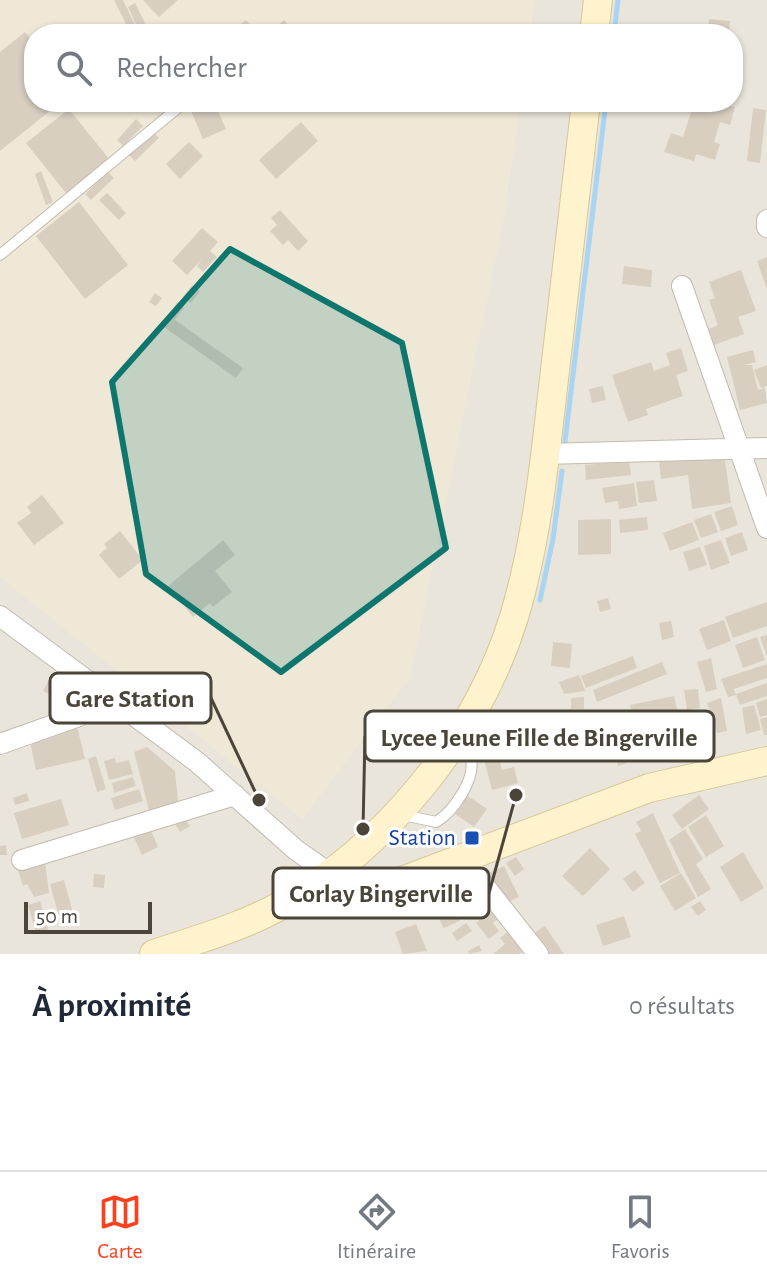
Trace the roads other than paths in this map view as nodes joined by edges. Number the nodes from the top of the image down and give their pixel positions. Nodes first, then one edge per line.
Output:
1 (598, 0) edge
2 (595, 24) edge
3 (173, 112) edge
4 (585, 112) edge
5 (767, 220) edge
6 (767, 227) edge
7 (0, 255) edge
8 (682, 286) dead end
9 (767, 448) edge
10 (737, 450) junction
11 (545, 454) junction
12 (767, 528) edge
13 (0, 616) edge
14 (106, 697) junction
15 (457, 736) junction
16 (0, 744) edge
17 (767, 761) edge
18 (235, 795) junction
19 (397, 814) junction
20 (461, 856) junction
21 (22, 860) dead end
22 (330, 874) junction
23 (154, 954) edge
24 (538, 954) edge

1 - 2 main road
3 - 7 lane
4 - 11 main road
5 - 6 street
8 - 10 street
9 - 10 street
10 - 11 street
10 - 12 street
11 - 15 main road
13 - 14 street
14 - 16 street
14 - 18 street
15 - 19 main road
15 - 19 lane
17 - 20 main road
18 - 21 street
18 - 22 street
19 - 22 main road
20 - 22 main road
20 - 24 street
22 - 23 main road

